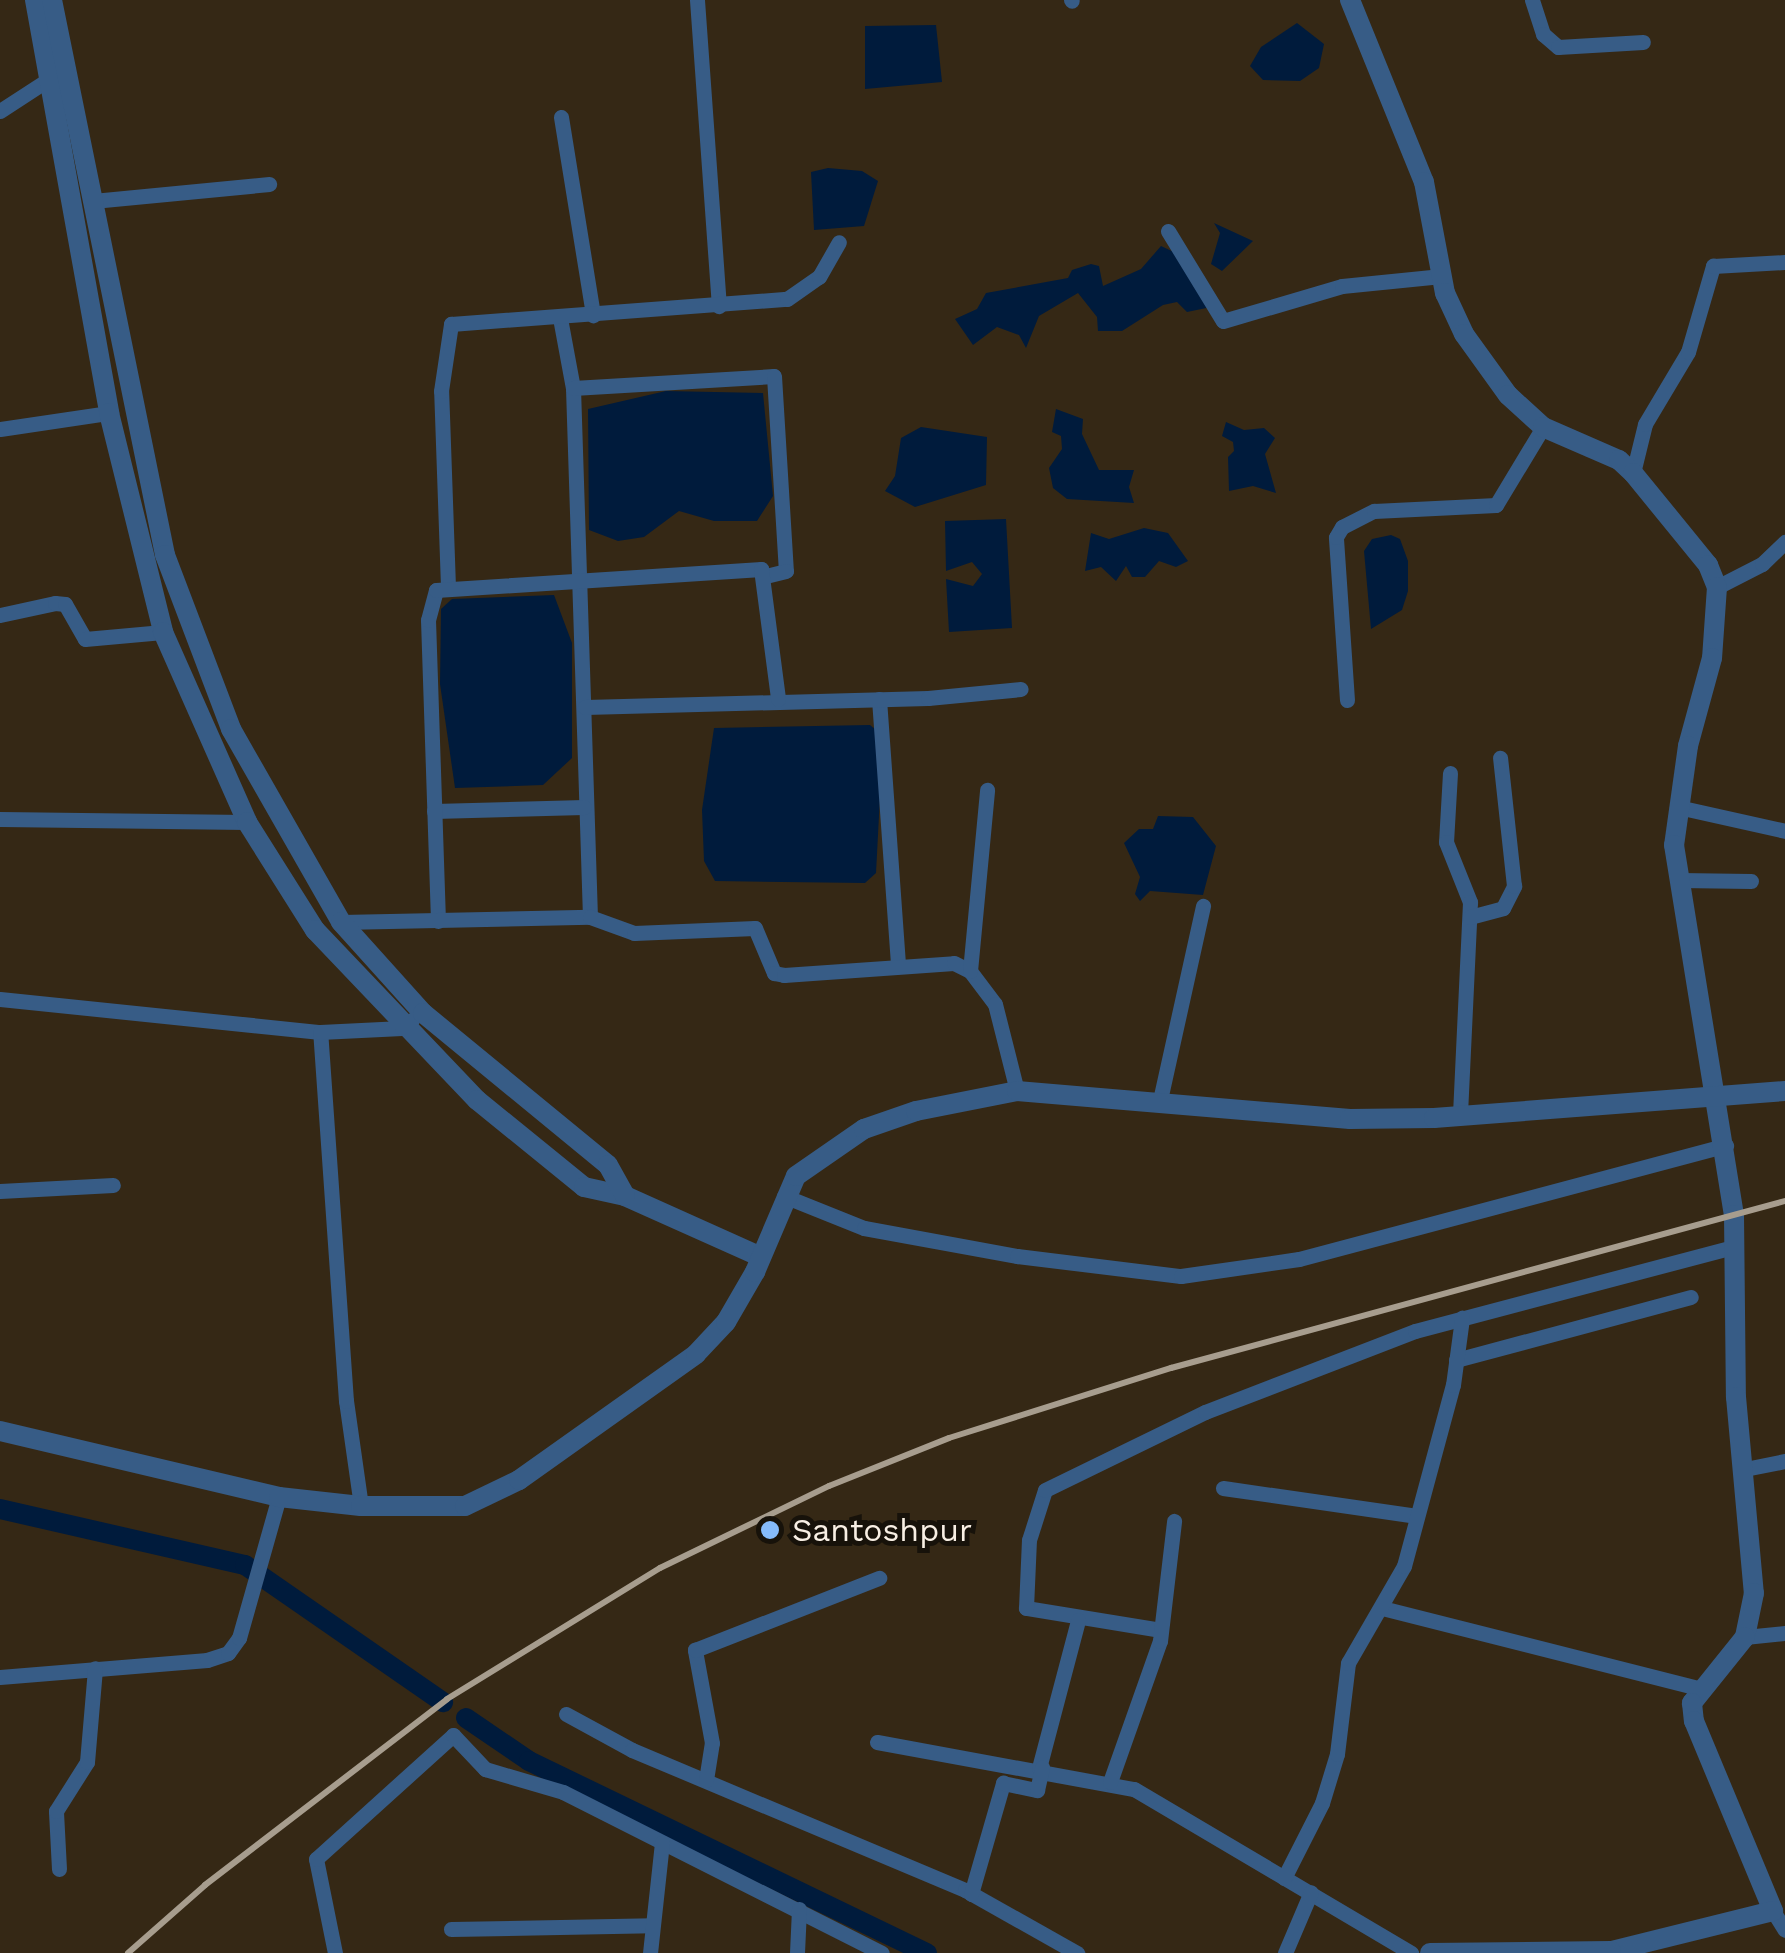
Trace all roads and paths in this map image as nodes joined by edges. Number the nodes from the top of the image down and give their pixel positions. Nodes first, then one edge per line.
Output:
1 (35, 0) edge
2 (52, 0) edge
3 (697, 0) edge
4 (1350, 0) edge
5 (1532, 0) edge
6 (1643, 42) dead end
7 (58, 76) junction
8 (0, 111) edge
9 (561, 116) dead end
10 (269, 184) dead end
11 (93, 201) junction
12 (1168, 231) dead end
13 (838, 242) dead end
14 (1785, 262) edge
15 (1442, 276) junction
16 (718, 306) junction
17 (594, 315) junction
18 (560, 318) junction
19 (572, 388) junction
20 (109, 412) junction
21 (1543, 427) junction
22 (0, 429) edge
23 (1634, 473) junction
24 (1785, 542) edge
25 (766, 576) junction
26 (580, 578) junction
27 (448, 587) junction
28 (1717, 587) junction
29 (0, 615) edge
30 (162, 632) junction
31 (1021, 689) dead end
32 (879, 698) junction
33 (778, 699) junction
34 (1347, 700) dead end
35 (585, 707) junction
36 (1500, 758) dead end
37 (1450, 773) dead end
38 (987, 790) dead end
39 (584, 806) junction
40 (1678, 807) junction
41 (434, 810) junction
42 (0, 820) edge
43 (247, 822) junction
44 (1785, 831) edge
45 (1679, 880) junction
46 (1751, 880) dead end
47 (1203, 906) dead end
48 (590, 916) junction
49 (1470, 917) junction
50 (438, 921) junction
51 (342, 922) junction
52 (898, 964) junction
53 (970, 971) junction
54 (0, 999) edge
55 (422, 1012) junction
56 (402, 1028) junction
57 (320, 1032) junction
58 (1018, 1091) junction
59 (1785, 1091) edge
60 (1714, 1096) junction
61 (1160, 1100) junction
62 (1460, 1115) junction
63 (1726, 1145) junction
64 (113, 1185) dead end
65 (0, 1191) edge
66 (624, 1196) junction
67 (784, 1196) junction
68 (1734, 1247) junction
69 (759, 1256) junction
70 (1691, 1296) dead end
71 (1462, 1318) junction
72 (1456, 1360) junction
73 (0, 1431) edge
74 (1785, 1461) edge
75 (1746, 1469) junction
76 (1223, 1488) dead end
77 (279, 1496) junction
78 (361, 1506) junction
79 (1417, 1516) junction
80 (1174, 1521) dead end
81 (879, 1578) dead end
82 (1382, 1608) junction
83 (1078, 1620) junction
84 (1162, 1630) junction
85 (1785, 1633) edge
86 (1745, 1638) junction
87 (95, 1668) junction
88 (0, 1677) edge
89 (1701, 1688) junction
90 (566, 1714) dead end
91 (877, 1742) dead end
92 (1040, 1768) junction
93 (706, 1780) junction
94 (1110, 1782) junction
95 (662, 1843) junction
96 (59, 1868) dead end
97 (1284, 1878) junction
98 (1311, 1892) junction
99 (971, 1894) junction
100 (799, 1908) junction
101 (1773, 1911) junction
102 (652, 1925) junction
103 (451, 1929) dead end
104 (1785, 1930) edge
105 (334, 1953) edge
106 (650, 1953) edge
107 (797, 1953) edge
108 (882, 1953) edge
109 (1077, 1953) edge
110 (1284, 1953) edge
111 (1411, 1953) edge
112 (1430, 1953) edge

1 - 7 street
2 - 7 street
3 - 16 street
4 - 15 street
5 - 6 street
7 - 8 street
7 - 11 street
7 - 20 street
9 - 17 street
10 - 11 street
11 - 51 street
12 - 15 street
13 - 16 street
14 - 23 street
15 - 21 street
16 - 17 street
17 - 18 street
18 - 19 street
18 - 27 street
19 - 25 street
19 - 26 street
20 - 22 street
20 - 30 street
21 - 23 street
21 - 34 street
23 - 28 street
24 - 28 street
25 - 26 street
25 - 33 street
26 - 27 street
26 - 35 street
27 - 41 street
28 - 40 street
29 - 30 street
30 - 43 street
31 - 32 street
32 - 33 street
32 - 52 street
33 - 35 street
35 - 39 street
36 - 49 street
37 - 49 street
38 - 53 street
39 - 41 street
39 - 48 street
40 - 44 street
40 - 45 street
41 - 50 street
42 - 43 street
43 - 56 street
45 - 46 street
45 - 60 street
47 - 61 street
48 - 50 street
48 - 52 street
49 - 62 street
50 - 51 street
51 - 55 street
52 - 53 street
53 - 58 street
54 - 57 street
55 - 56 street
55 - 66 street
56 - 57 street
56 - 66 street
57 - 78 street
58 - 61 street
58 - 67 street
59 - 60 street
60 - 62 street
60 - 63 street
61 - 62 street
63 - 67 street
63 - 68 street
64 - 65 street
66 - 69 street
67 - 69 street
68 - 71 street
68 - 75 street
69 - 78 street
70 - 72 street
71 - 72 street
71 - 83 street
72 - 79 street
73 - 77 street
74 - 75 street
75 - 86 street
76 - 79 street
77 - 78 street
77 - 87 street
79 - 82 street
80 - 84 street
81 - 93 street
82 - 89 street
82 - 97 street
83 - 84 street
83 - 92 street
84 - 94 street
85 - 86 street
86 - 89 street
87 - 88 street
87 - 96 street
89 - 101 street
90 - 93 street
91 - 92 street
92 - 94 street
92 - 99 street
93 - 99 street
94 - 97 street
95 - 100 street
95 - 102 street
95 - 105 street
97 - 98 street
98 - 110 street
98 - 111 street
99 - 109 street
100 - 107 street
100 - 108 street
101 - 104 street
101 - 112 street
102 - 103 street
102 - 106 street

